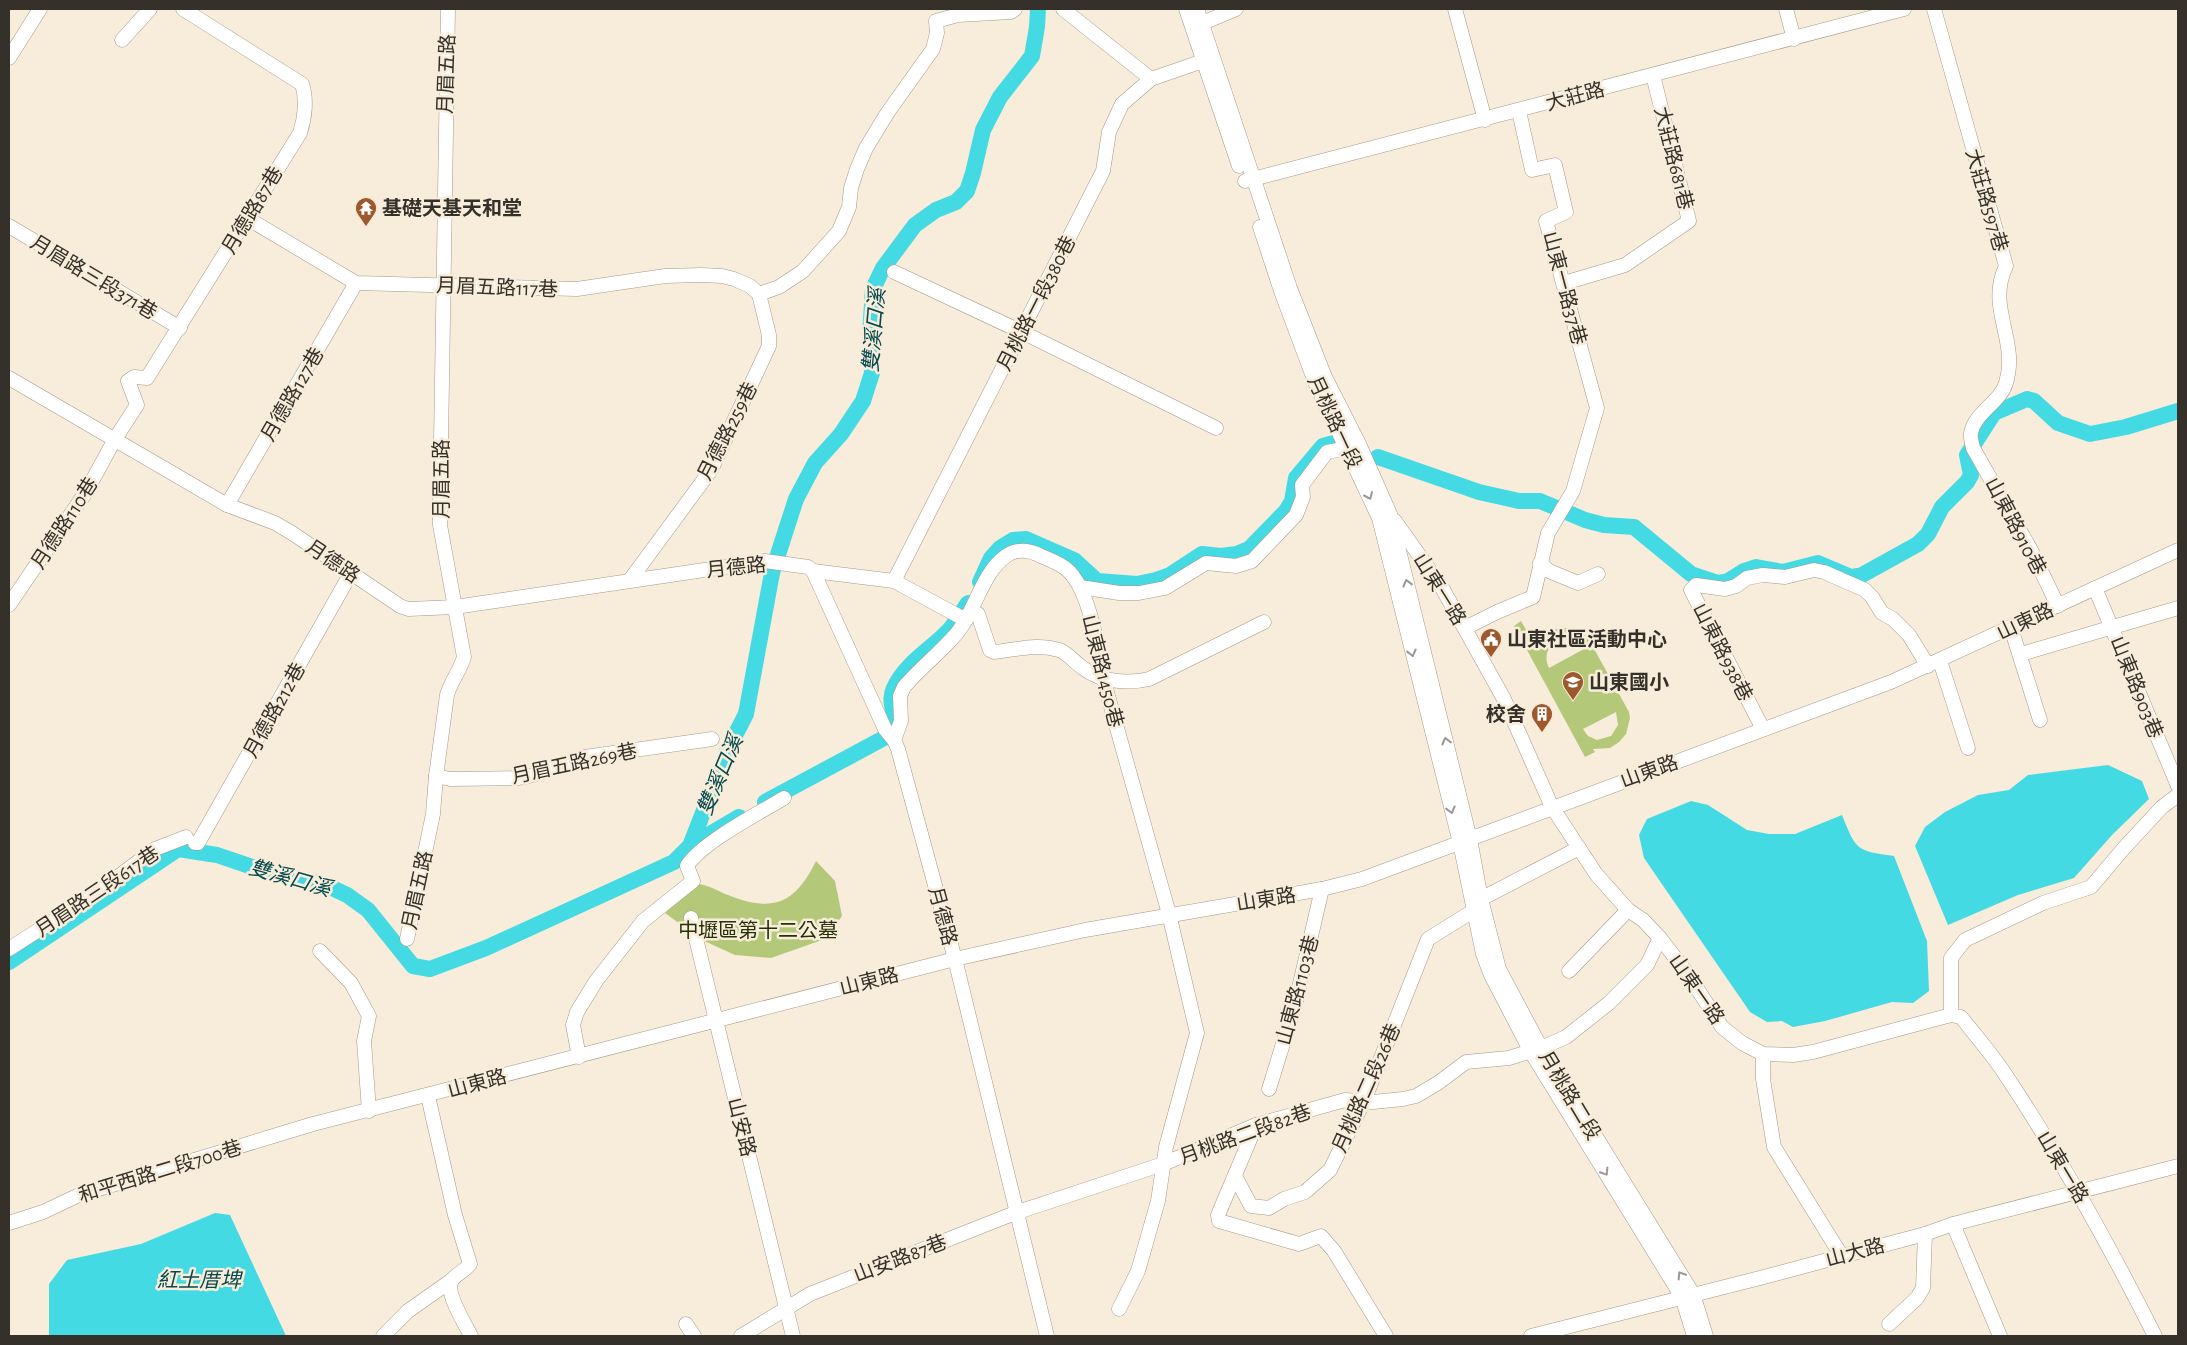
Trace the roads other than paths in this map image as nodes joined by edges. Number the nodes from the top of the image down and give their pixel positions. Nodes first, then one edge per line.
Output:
1 (40, 9) edge
2 (150, 9) edge
3 (183, 9) edge
4 (448, 9) edge
5 (1015, 9) edge
6 (1063, 9) edge
7 (1186, 9) edge
8 (1196, 9) edge
9 (1236, 9) edge
10 (1455, 9) edge
11 (1786, 9) edge
12 (1904, 9) edge
13 (1934, 9) edge
14 (1196, 26) junction
15 (1794, 39) junction
16 (122, 40) dead end
17 (9, 58) edge
18 (1203, 61) junction
19 (1653, 75) junction
20 (1151, 79) junction
21 (1518, 111) junction
22 (1485, 120) junction
23 (1249, 180) junction
24 (247, 218) junction
25 (9, 226) edge
26 (894, 272) dead end
27 (356, 282) junction
28 (1564, 283) junction
29 (443, 285) junction
30 (1285, 289) junction
31 (759, 294) junction
32 (180, 328) junction
33 (1022, 332) junction
34 (9, 378) edge
35 (1216, 428) dead end
36 (115, 438) junction
37 (1973, 444) joint
38 (1348, 448) junction
39 (227, 505) junction
40 (1384, 516) junction
41 (2178, 550) edge
42 (1540, 564) junction
43 (813, 571) junction
44 (351, 574) junction
45 (1598, 574) dead end
46 (630, 580) junction
47 (894, 582) junction
48 (1080, 587) junction
49 (2096, 588) junction
50 (9, 605) edge
51 (2058, 606) junction
52 (455, 607) junction
53 (2178, 608) edge
54 (969, 615) junction
55 (1264, 622) dead end
56 (2113, 627) junction
57 (1465, 628) junction
58 (2011, 628) junction
59 (2020, 654) junction
60 (1934, 663) junction
61 (1103, 678) junction
62 (2040, 720) dead end
63 (1762, 729) junction
64 (889, 734) junction
65 (712, 738) dead end
66 (1968, 748) dead end
67 (436, 776) junction
68 (2178, 786) edge
69 (2178, 795) edge
70 (784, 798) dead end
71 (1552, 807) junction
72 (190, 840) joint
73 (1465, 841) junction
74 (1579, 848) junction
75 (1322, 890) junction
76 (1475, 904) junction
77 (1628, 910) junction
78 (1169, 914) junction
79 (690, 918) dead end
80 (1660, 938) junction
81 (407, 939) dead end
82 (9, 949) edge
83 (320, 951) dead end
84 (955, 959) junction
85 (1569, 971) dead end
86 (1951, 1015) junction
87 (716, 1020) junction
88 (1536, 1050) junction
89 (1763, 1054) junction
90 (579, 1057) junction
91 (1269, 1089) dead end
92 (428, 1096) junction
93 (1364, 1101) junction
94 (368, 1111) junction
95 (313, 1124) joint
96 (1256, 1126) junction
97 (1162, 1164) junction
98 (2178, 1166) edge
99 (1235, 1176) junction
100 (2078, 1191) junction
101 (1015, 1213) junction
102 (9, 1223) edge
103 (1954, 1224) junction
104 (1925, 1234) junction
105 (1840, 1256) junction
106 (452, 1280) junction
107 (1687, 1296) junction
108 (787, 1309) junction
109 (1119, 1309) dead end
110 (686, 1324) dead end
111 (1889, 1324) dead end
112 (1550, 1334) edge
113 (384, 1336) edge
114 (471, 1336) edge
115 (694, 1336) edge
116 (741, 1336) edge
117 (794, 1336) edge
118 (1047, 1336) edge
119 (1386, 1336) edge
120 (1531, 1336) edge
121 (1694, 1336) edge
122 (1706, 1336) edge
123 (2000, 1336) edge
124 (2155, 1336) edge

1 - 17 street
2 - 16 street
3 - 24 street, 月德路87巷
4 - 29 street, 月眉五路
5 - 31 street
6 - 20 street
7 - 14 street, 月桃路一段
8 - 14 street, 月桃路一段
9 - 14 street
10 - 22 street
11 - 15 street
12 - 15 street, 大莊路
13 - 37 street, 大莊路597巷
14 - 18 street, 月桃路一段
14 - 23 street, 月桃路一段
15 - 19 street, 大莊路
18 - 20 street, 月桃路一段380巷
18 - 23 street, 月桃路一段
19 - 21 street, 大莊路
19 - 28 street, 大莊路681巷
20 - 33 street, 月桃路一段380巷
21 - 22 street, 大莊路
21 - 28 street, 山東一路37巷
22 - 23 street, 大莊路
23 - 30 street, 月桃路一段
24 - 27 street, 月眉五路117巷
24 - 32 street, 月德路87巷
25 - 32 street, 月眉路三段371巷
26 - 33 street
27 - 29 street, 月眉五路117巷
27 - 39 street, 月德路127巷
28 - 42 street, 山東一路37巷
29 - 31 street, 月眉五路117巷
29 - 52 street, 月眉五路
30 - 38 street, 月桃路一段
30 - 40 street, 月桃路一段
31 - 46 street, 月德路259巷
32 - 36 street, 月德路87巷
33 - 35 street
33 - 47 street, 月桃路一段380巷
34 - 36 street, 月德路
36 - 39 street, 月德路
36 - 50 street, 月德路110巷
37 - 51 street, 山東路910巷
38 -> 40 street, 月桃路一段
38 - 48 street
39 - 44 street, 月德路
40 - 57 street, 山東一路
40 - 73 street, 月桃路一段
41 - 49 street, 山東路
42 - 45 street
42 - 57 street
43 - 46 street, 月德路
43 - 47 street
43 - 64 street, 月德路
44 - 52 street, 月德路
44 - 72 street, 月德路212巷
46 - 52 street, 月德路
47 - 54 street
48 - 54 street, 山東路1450巷
48 - 61 street, 山東路1450巷
49 - 51 street, 山東路
49 - 56 street, 山東路903巷
51 - 58 street, 山東路
52 - 67 street, 月眉五路
53 - 56 street
54 - 61 street
54 - 64 street
55 - 61 street
56 - 59 street
56 - 68 street, 山東路903巷
57 - 71 street, 山東一路
58 - 59 street
58 - 60 street, 山東路
59 - 62 street
60 - 63 street, 山東路
60 - 63 street, 山東路938巷
60 - 66 street
61 - 78 street, 山東路1450巷
63 - 71 street, 山東路
64 - 84 street, 月德路
65 - 67 street, 月眉五路269巷
67 - 81 street, 月眉五路
69 - 86 street
70 - 90 street
71 - 73 street, 山東路
71 - 74 street, 山東一路
72 - 82 street, 月眉路三段617巷
73 - 75 street, 山東路
73 - 76 street, 月桃路二段
74 - 76 street, 月桃路二段26巷
74 - 77 street, 山東一路
75 - 78 street, 山東路
75 - 91 street, 山東路1103巷
76 - 88 street, 月桃路二段
76 - 93 street, 月桃路二段26巷
77 - 80 street, 山東一路
77 - 85 street
78 - 84 street, 山東路
78 - 97 street, 山東路1450巷
79 - 87 street, 山安路
80 - 88 street, 月桃路二段82巷
80 - 89 street, 山東一路
83 - 94 street
84 - 87 street, 山東路
84 - 101 street, 月德路
86 - 89 street, 山東一路
86 - 100 street, 山東一路
87 - 90 street, 山東路
87 - 108 street, 山安路
88 - 93 street, 月桃路二段82巷
88 - 107 street, 月桃路二段
89 - 105 street
90 - 92 street, 山東路
92 - 94 street, 山東路
92 - 106 street
93 - 96 street, 月桃路二段82巷
93 - 99 street, 月桃路二段26巷
94 - 95 street, 山東路
95 - 102 street, 和平西路二段700巷
96 - 97 street, 月桃路二段82巷
96 - 99 street
97 - 101 street, 月桃路二段82巷
97 - 109 street, 山東路1450巷
98 - 100 street, 山大路
99 - 119 street
100 - 103 street, 山大路
100 - 124 street, 山東一路
101 - 108 street, 山安路87巷
101 - 118 street, 月德路
103 - 104 street, 山大路
103 - 123 street
104 - 105 street, 山大路
104 - 111 street
105 - 107 street, 山大路
106 - 113 street
106 - 114 street
107 - 112 street, 山大路
107 - 121 street, 月桃路二段
107 - 122 street, 月桃路二段
108 - 116 street, 山安路87巷
108 - 117 street, 山安路
110 - 115 street
112 - 120 street, 山大路

